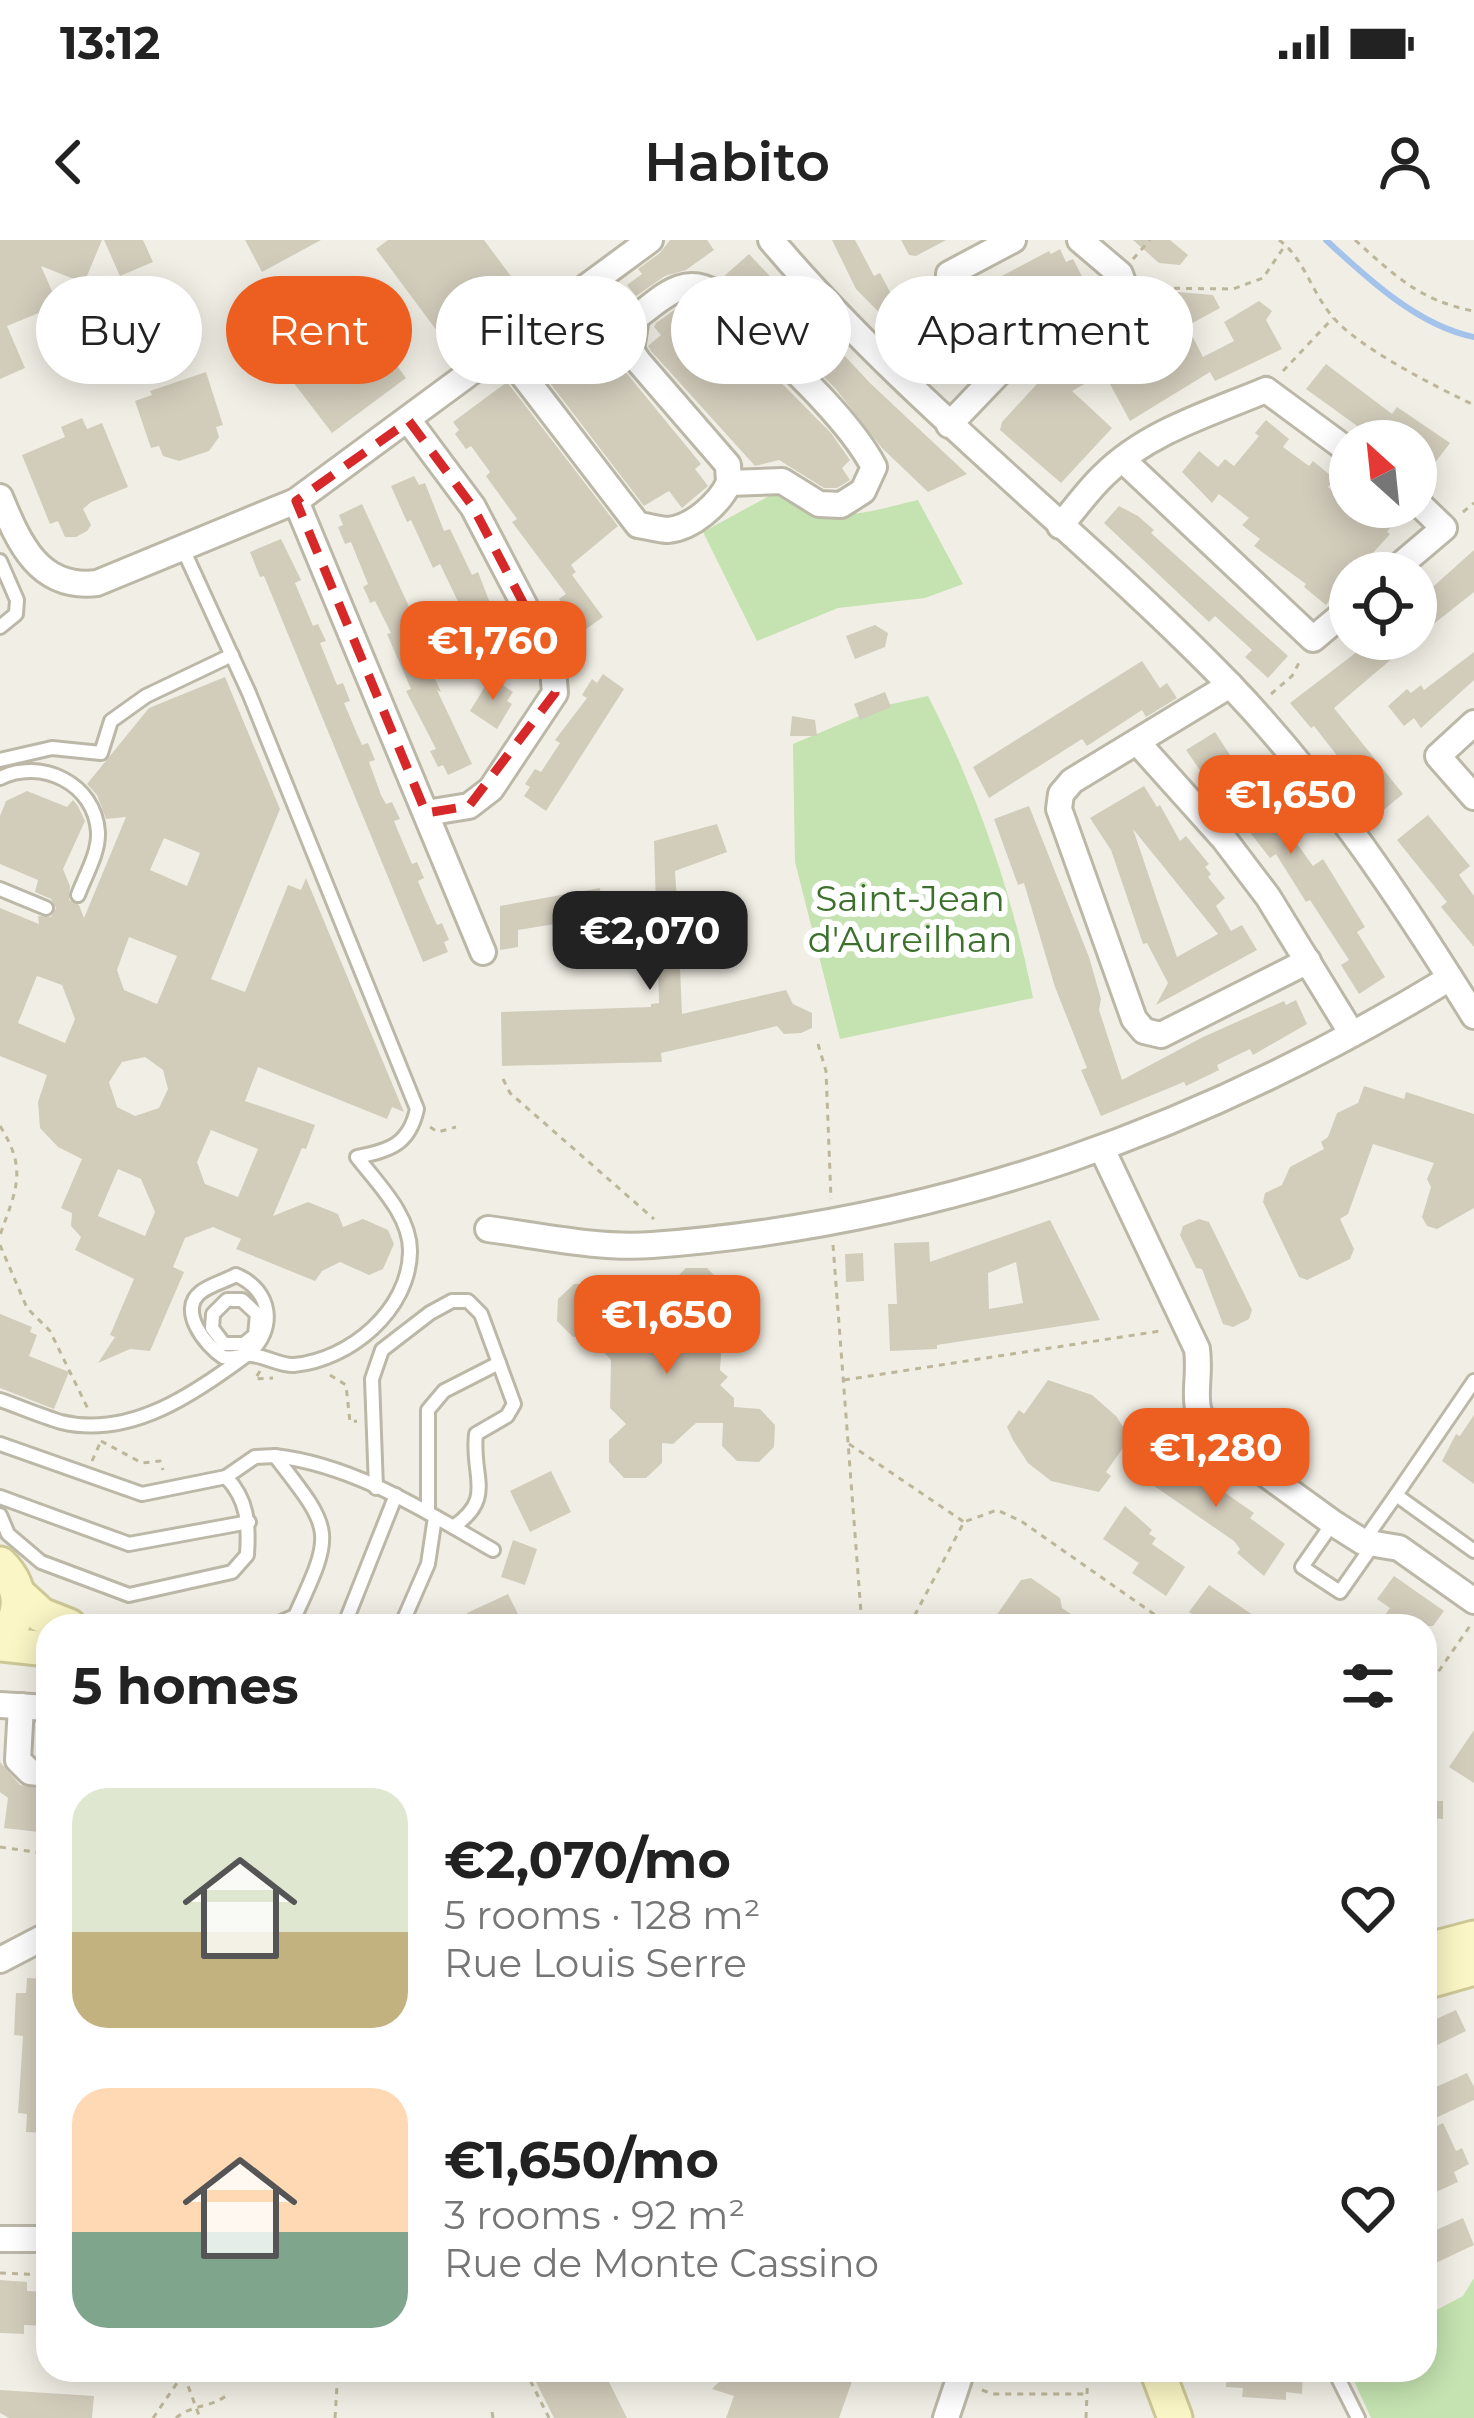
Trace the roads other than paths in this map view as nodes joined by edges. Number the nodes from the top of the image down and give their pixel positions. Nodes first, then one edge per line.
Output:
1 (650, 240) edge
2 (771, 240) edge
3 (1012, 240) edge
4 (1081, 240) edge
5 (603, 276) edge
6 (949, 276) edge
7 (1121, 276) edge
8 (647, 309) edge
9 (647, 369) edge
10 (456, 384) edge
11 (530, 384) edge
12 (989, 384) edge
13 (409, 421) junction
14 (950, 425) junction
15 (1329, 436) edge
16 (1123, 460) junction
17 (729, 483) junction
18 (0, 497) edge
19 (296, 501) junction
20 (1437, 521) edge
21 (1060, 526) junction
22 (183, 549) junction
23 (1416, 552) edge
24 (0, 561) edge
25 (1329, 626) edge
26 (0, 627) edge
27 (232, 656) junction
28 (1230, 685) junction
29 (1474, 723) edge
30 (1138, 743) junction
31 (0, 760) edge
32 (0, 778) edge
33 (1474, 797) edge
34 (425, 813) junction
35 (0, 890) edge
36 (78, 895) dead end
37 (46, 908) dead end
38 (483, 952) dead end
39 (1307, 962) junction
40 (1450, 978) junction
41 (1474, 1016) edge
42 (1352, 1034) junction
43 (1102, 1149) junction
44 (488, 1229) dead end
45 (246, 1349) junction
46 (500, 1363) junction
47 (1474, 1381) edge
48 (0, 1400) edge
49 (0, 1444) edge
50 (274, 1456) junction
51 (226, 1477) junction
52 (376, 1489) junction
53 (396, 1495) junction
54 (1396, 1495) junction
55 (0, 1497) edge
56 (431, 1514) junction
57 (0, 1515) edge
58 (249, 1522) junction
59 (1333, 1523) junction
60 (453, 1527) junction
61 (1368, 1543) junction
62 (493, 1550) dead end
63 (1474, 1551) edge
64 (0, 1564) edge
65 (18, 1594) junction
66 (1474, 1601) edge
67 (40, 1614) edge
68 (296, 1614) edge
69 (349, 1614) edge
70 (405, 1614) edge
71 (0, 1642) edge
72 (36, 1646) edge
73 (10, 1706) edge
74 (36, 1773) edge
75 (1474, 1938) edge
76 (36, 1941) edge
77 (1437, 1949) edge
78 (0, 1960) edge
79 (1474, 1967) edge
80 (1437, 1978) edge
81 (0, 2239) edge
82 (36, 2240) edge
83 (958, 2382) edge
84 (1161, 2382) edge
85 (1340, 2382) edge
86 (946, 2418) edge
87 (1174, 2418) edge
88 (1358, 2418) edge

1 - 5 street
2 - 14 street
3 - 6 street
4 - 7 street
8 - 17 street
9 - 17 street
10 - 13 street
11 - 17 street
12 - 14 street
13 - 19 street
13 - 34 street
14 - 21 street
15 - 16 street
16 - 21 street
16 - 25 street
18 - 22 street
19 - 22 street
19 - 34 street
20 - 23 street
21 - 28 street
22 - 27 lane
24 - 26 lane
27 - 31 lane
27 - 45 lane
28 - 30 street
28 - 40 street
29 - 33 street
30 - 39 street
30 - 39 street
32 - 36 lane
34 - 38 street
35 - 37 lane
39 - 42 street
40 - 41 street
40 - 42 street
42 - 43 street
43 - 44 street
43 - 59 street
45 - 45 lane
45 - 48 lane
46 - 52 lane
46 - 56 lane
46 - 60 lane
47 - 54 lane
49 - 51 lane
50 - 51 lane
50 - 52 lane
50 - 68 lane
51 - 58 lane
52 - 53 lane
53 - 56 lane
53 - 69 lane
54 - 61 lane
54 - 63 lane
55 - 58 lane
56 - 60 lane
56 - 70 lane
57 - 58 lane
59 - 61 street
59 - 61 lane
60 - 62 lane
61 - 66 street
64 - 65 street
65 - 67 street
65 - 71 street
71 - 72 street
73 - 74 street
75 - 77 street
76 - 78 street
79 - 80 street
81 - 82 street
83 - 86 street
84 - 87 street
85 - 88 lane

